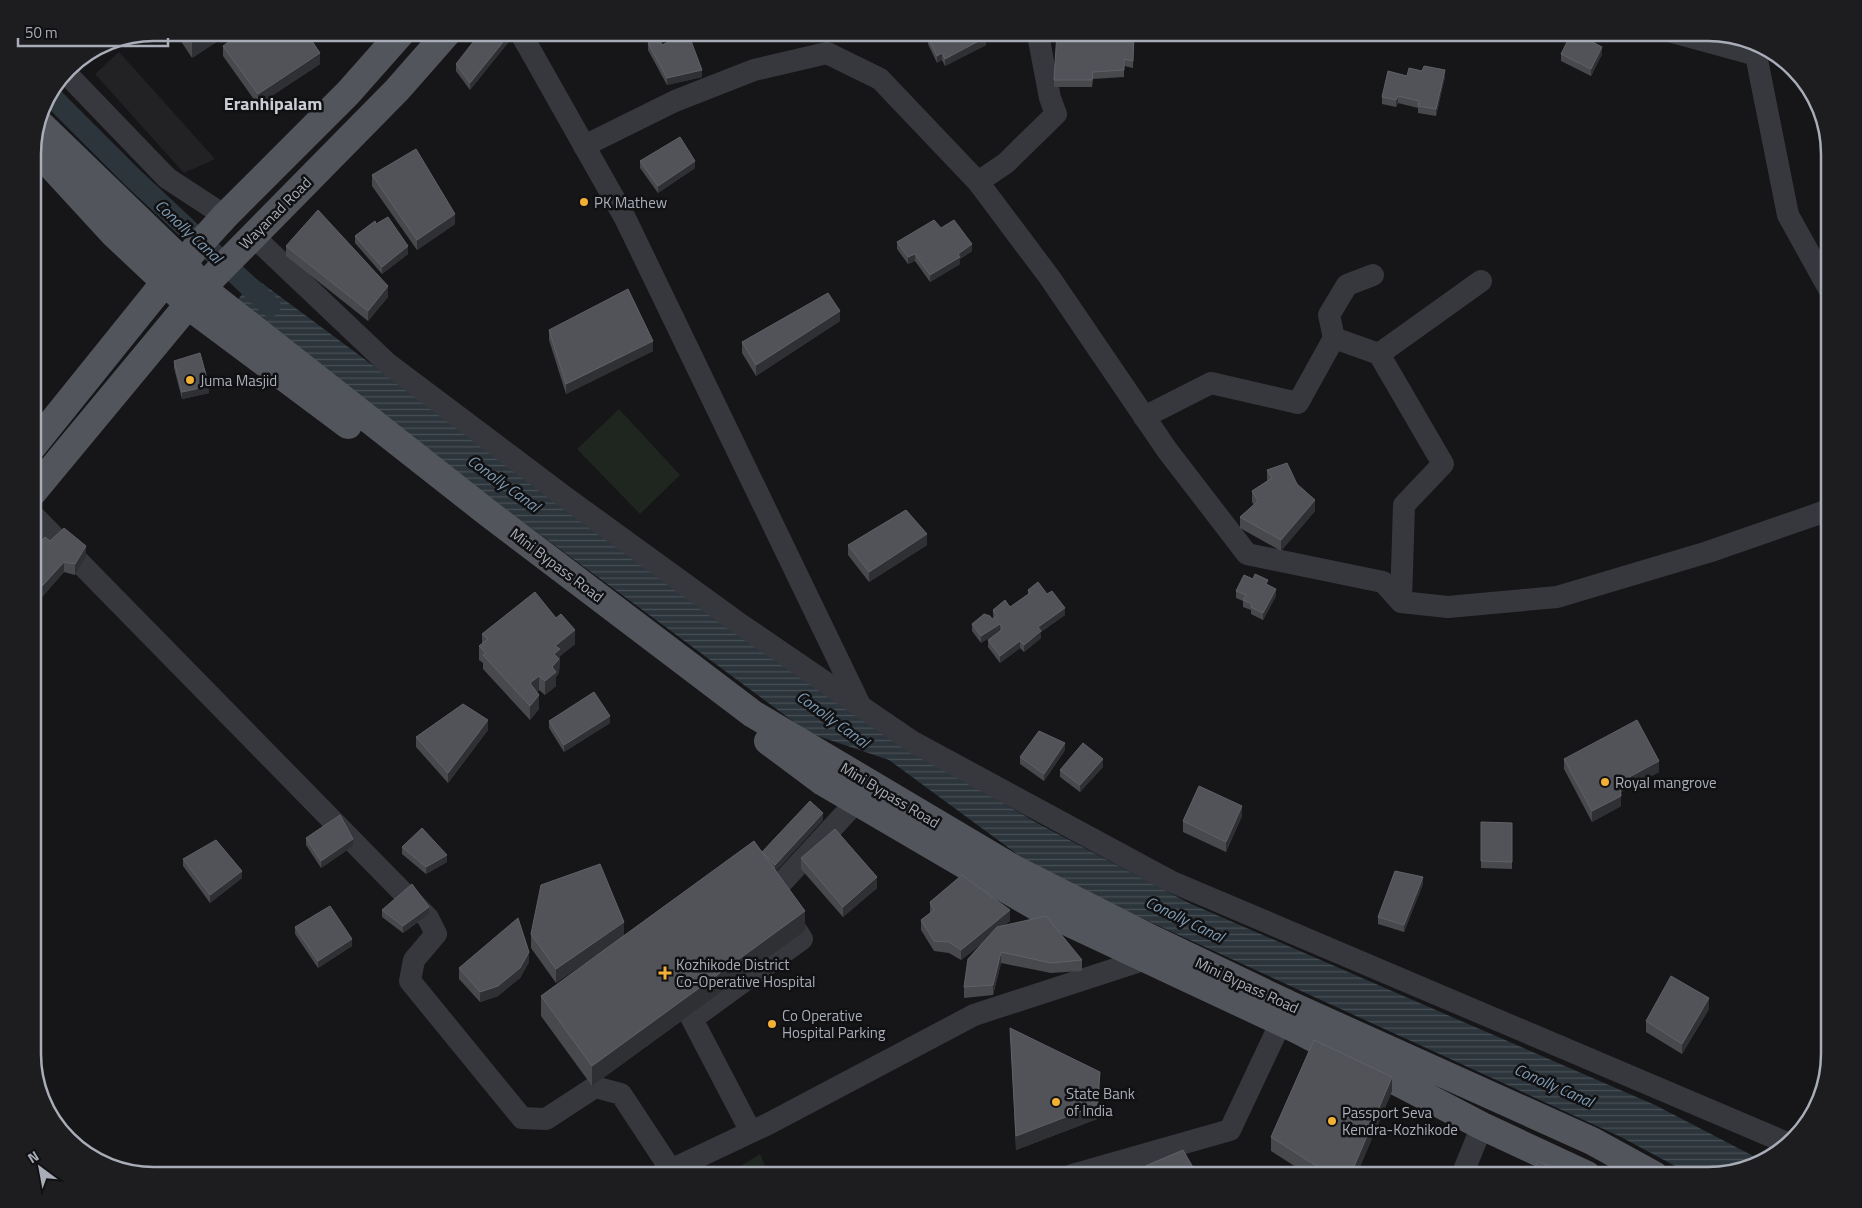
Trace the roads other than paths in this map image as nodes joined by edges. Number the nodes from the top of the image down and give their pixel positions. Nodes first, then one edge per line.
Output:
1 (394, 41) edge
2 (440, 41) edge
3 (525, 41) edge
4 (1039, 41) edge
5 (1714, 41) edge
6 (1749, 49) edge
7 (1761, 55) edge
8 (71, 78) edge
9 (44, 128) edge
10 (584, 146) junction
11 (41, 155) edge
12 (978, 182) junction
13 (225, 216) junction
14 (252, 235) junction
15 (184, 263) junction
16 (1821, 272) edge
17 (1373, 275) dead end
18 (1481, 281) dead end
19 (165, 282) junction
20 (196, 296) junction
21 (1334, 338) junction
22 (1379, 354) junction
23 (1144, 417) junction
24 (41, 436) edge
25 (41, 482) edge
26 (1821, 513) edge
27 (41, 523) edge
28 (1401, 602) junction
29 (860, 706) junction
30 (857, 801) junction
31 (1146, 959) junction
32 (1281, 1022) junction
33 (1482, 1126) junction
34 (751, 1132) junction
35 (1780, 1141) edge
36 (662, 1167) edge
37 (678, 1167) edge
38 (1103, 1167) edge
39 (1466, 1167) edge
40 (1568, 1167) edge
41 (1638, 1167) edge

1 - 13 main road
2 - 14 main road, Wayanad Road
3 - 10 street
4 - 12 street
5 - 6 street
7 - 16 street
8 - 13 street
9 - 15 main road
10 - 12 street
10 - 29 street
11 - 19 main road
12 - 23 street
13 - 15 main road
14 - 20 main road, Wayanad Road
14 - 29 street
15 - 19 main road
15 - 20 main road
17 - 21 street
18 - 22 street
19 - 20 main road
19 - 24 main road
20 - 25 main road, Wayanad Road
20 - 30 main road, Mini Bypass Road
20 - 41 main road, Mini Bypass Road
21 - 22 street
21 - 23 street
22 - 28 street
23 - 28 street
26 - 28 street
27 - 36 street
29 - 35 street
30 - 31 main road, Mini Bypass Road
30 - 34 street
31 - 32 main road, Mini Bypass Road
31 - 34 street
32 - 33 main road, Mini Bypass Road
32 - 38 street
33 - 39 street
33 - 40 main road, Mini Bypass Road
34 - 37 street

